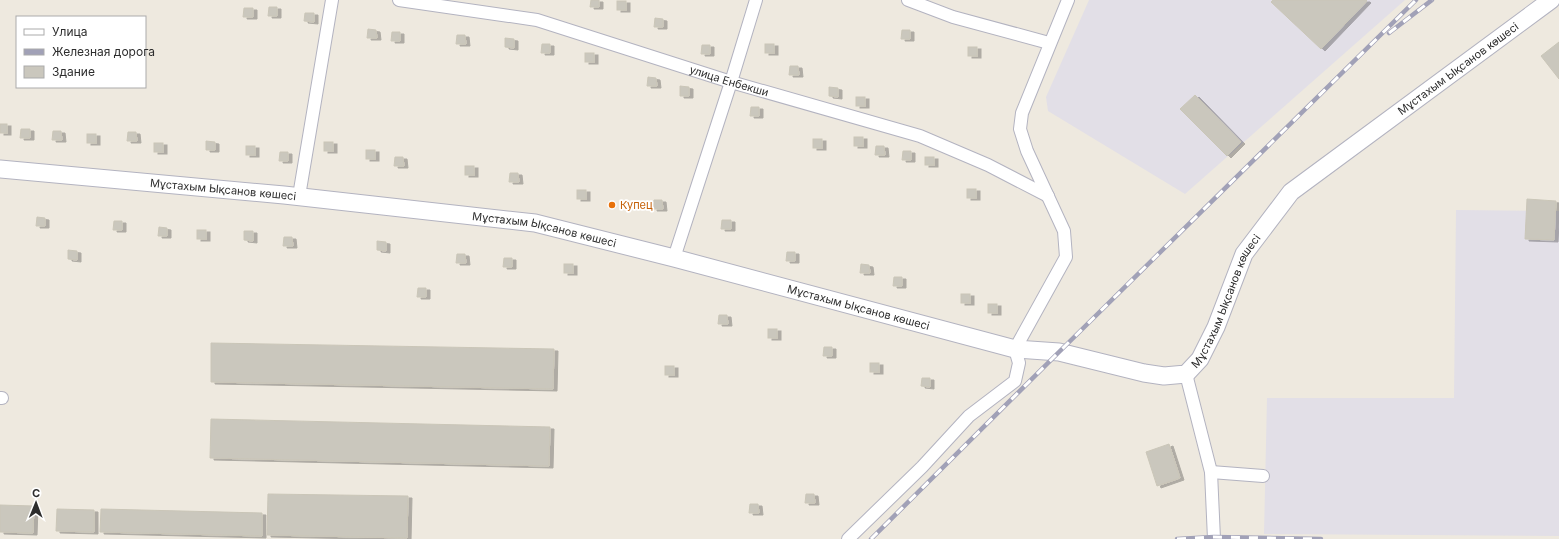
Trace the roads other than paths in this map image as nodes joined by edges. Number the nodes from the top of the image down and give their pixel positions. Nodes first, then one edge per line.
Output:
1 (332, 0) edge
2 (399, 0) edge
3 (756, 0) edge
4 (908, 0) edge
5 (1068, 0) edge
6 (1552, 0) edge
7 (1050, 43) junction
8 (731, 82) junction
9 (0, 169) edge
10 (299, 196) junction
11 (1048, 196) junction
12 (674, 258) junction
13 (1015, 349) junction
14 (1186, 374) junction
15 (1211, 472) junction
16 (1263, 476) dead end
17 (848, 539) edge
18 (1214, 539) edge

1 - 10 street
2 - 8 street, улица Енбекши
3 - 8 street
4 - 7 street
5 - 7 street
6 - 14 main road, Мұстахым Ықсанов көшесі
7 - 11 street
8 - 11 street, улица Енбекши
8 - 12 street
9 - 10 main road, Мұстахым Ықсанов көшесі
10 - 12 main road, Мұстахым Ықсанов көшесі
11 - 13 street
12 - 13 main road, Мұстахым Ықсанов көшесі
13 - 14 main road, Мұстахым Ықсанов көшесі
13 - 17 street
14 - 15 street
15 - 16 street
15 - 18 street

